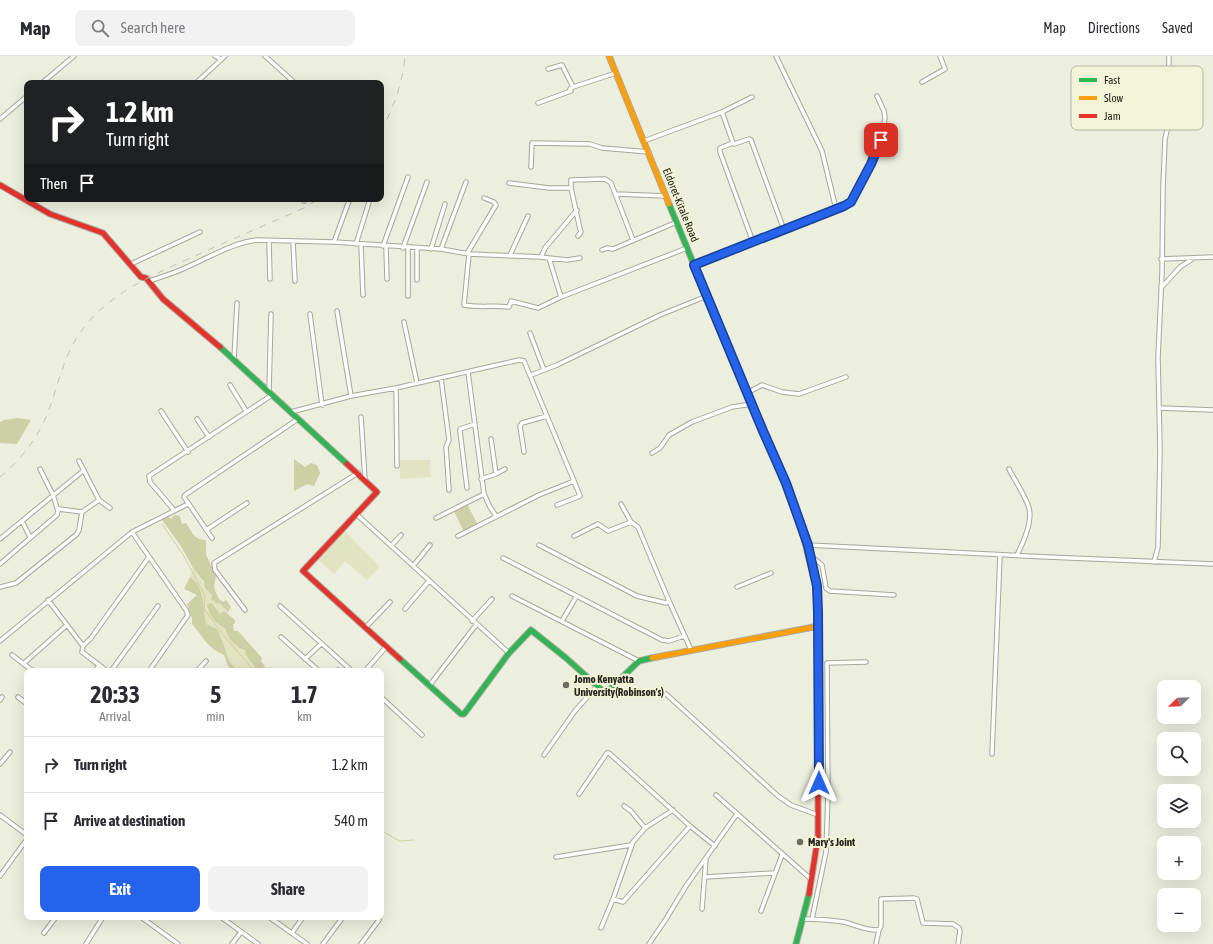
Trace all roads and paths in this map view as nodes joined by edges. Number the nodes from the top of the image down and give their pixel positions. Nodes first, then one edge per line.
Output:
1 (74, 56) edge
2 (215, 56) edge
3 (225, 56) edge
4 (265, 56) edge
5 (609, 56) edge
6 (776, 56) edge
7 (940, 56) edge
8 (1169, 56) edge
9 (221, 59) junction
10 (1169, 66) edge
11 (548, 69) dead end
12 (616, 73) junction
13 (46, 80) edge
14 (199, 80) edge
15 (292, 80) edge
16 (922, 82) dead end
17 (573, 87) junction
18 (877, 96) dead end
19 (752, 97) dead end
20 (24, 99) edge
21 (538, 103) dead end
22 (722, 112) junction
23 (0, 119) edge
24 (1167, 130) edge
25 (644, 141) junction
26 (733, 143) junction
27 (649, 152) junction
28 (531, 167) dead end
29 (408, 177) dead end
30 (426, 182) dead end
31 (466, 182) dead end
32 (509, 183) dead end
33 (0, 185) edge
34 (571, 188) junction
35 (616, 194) junction
36 (666, 196) junction
37 (484, 198) dead end
38 (24, 199) edge
39 (29, 202) edge
40 (349, 202) edge
41 (369, 202) edge
42 (445, 204) dead end
43 (836, 209) junction
44 (577, 210) junction
45 (528, 216) dead end
46 (677, 222) junction
47 (784, 230) junction
48 (200, 232) dead end
49 (578, 236) dead end
50 (633, 240) junction
51 (269, 241) junction
52 (293, 242) junction
53 (334, 242) junction
54 (753, 242) junction
55 (356, 244) junction
56 (361, 245) junction
57 (384, 247) junction
58 (403, 248) junction
59 (408, 248) junction
60 (417, 248) junction
61 (687, 248) junction
62 (431, 249) junction
63 (441, 250) junction
64 (602, 250) dead end
65 (468, 253) junction
66 (510, 255) junction
67 (541, 257) junction
68 (1213, 257) edge
69 (549, 258) junction
70 (580, 258) dead end
71 (1161, 259) junction
72 (1192, 259) junction
73 (130, 264) junction
74 (694, 265) junction
75 (270, 278) dead end
76 (387, 279) dead end
77 (417, 280) dead end
78 (149, 281) junction
79 (295, 281) dead end
80 (1161, 288) junction
81 (363, 295) dead end
82 (408, 296) dead end
83 (707, 296) junction
84 (561, 297) junction
85 (237, 303) dead end
86 (337, 312) dead end
87 (271, 314) dead end
88 (310, 314) dead end
89 (404, 322) dead end
90 (530, 334) dead end
91 (234, 359) junction
92 (544, 370) junction
93 (468, 372) junction
94 (531, 375) junction
95 (846, 377) dead end
96 (441, 378) junction
97 (417, 383) junction
98 (230, 385) dead end
99 (396, 388) junction
100 (747, 393) junction
101 (270, 394) junction
102 (351, 396) junction
103 (322, 404) junction
104 (752, 404) junction
105 (1160, 408) junction
106 (1213, 410) edge
107 (161, 411) dead end
108 (246, 411) junction
109 (290, 412) junction
110 (547, 416) junction
111 (361, 417) dead end
112 (197, 419) dead end
113 (298, 419) junction
114 (475, 424) junction
115 (209, 437) junction
116 (491, 439) dead end
117 (188, 452) junction
118 (524, 452) dead end
119 (652, 453) dead end
120 (80, 461) dead end
121 (397, 466) dead end
122 (40, 469) dead end
123 (505, 469) dead end
124 (1009, 469) dead end
125 (84, 470) junction
126 (358, 473) junction
127 (496, 474) junction
128 (482, 478) junction
129 (365, 480) junction
130 (574, 481) junction
131 (467, 488) dead end
132 (449, 490) dead end
133 (484, 494) junction
134 (53, 495) junction
135 (99, 500) junction
136 (247, 502) dead end
137 (188, 504) junction
138 (621, 504) dead end
139 (557, 505) dead end
140 (110, 508) dead end
141 (59, 510) junction
142 (174, 510) junction
143 (82, 512) junction
144 (356, 514) junction
145 (496, 516) junction
146 (436, 518) dead end
147 (22, 521) junction
148 (631, 522) junction
149 (206, 530) junction
150 (132, 532) junction
151 (401, 535) dead end
152 (458, 536) dead end
153 (574, 536) dead end
154 (30, 537) junction
155 (212, 538) dead end
156 (0, 539) edge
157 (540, 545) dead end
158 (808, 545) junction
159 (391, 546) junction
160 (430, 546) dead end
161 (810, 555) junction
162 (1000, 555) junction
163 (1017, 555) junction
164 (149, 557) junction
165 (503, 558) dead end
166 (1154, 562) junction
167 (0, 564) edge
168 (1213, 564) edge
169 (413, 566) junction
170 (771, 573) dead end
171 (429, 581) junction
172 (0, 587) edge
173 (737, 587) dead end
174 (894, 595) dead end
175 (512, 596) dead end
176 (576, 597) junction
177 (492, 599) dead end
178 (48, 600) junction
179 (669, 601) junction
180 (390, 602) dead end
181 (158, 606) dead end
182 (280, 606) dead end
183 (405, 609) dead end
184 (245, 610) dead end
185 (472, 621) junction
186 (562, 621) junction
187 (67, 625) junction
188 (476, 625) junction
189 (819, 626) junction
190 (365, 628) junction
191 (684, 636) junction
192 (281, 637) dead end
193 (0, 641) edge
194 (321, 644) junction
195 (83, 646) junction
196 (386, 647) junction
197 (691, 650) junction
198 (509, 653) junction
199 (12, 655) dead end
200 (305, 659) junction
201 (206, 661) dead end
202 (639, 661) junction
203 (866, 662) dead end
204 (23, 664) junction
205 (99, 665) junction
206 (29, 668) edge
207 (97, 668) edge
208 (103, 668) edge
209 (113, 668) edge
210 (152, 668) edge
211 (200, 668) edge
212 (315, 668) edge
213 (348, 668) edge
214 (368, 668) edge
215 (430, 686) junction
216 (597, 686) junction
217 (666, 694) dead end
218 (18, 697) dead end
219 (384, 700) edge
220 (24, 702) edge
221 (422, 735) dead end
222 (10, 752) dead end
223 (992, 754) dead end
224 (544, 755) dead end
225 (0, 764) edge
226 (579, 794) dead end
227 (716, 795) dead end
228 (624, 806) dead end
229 (673, 810) junction
230 (737, 814) junction
231 (0, 815) edge
232 (819, 816) junction
233 (690, 826) junction
234 (645, 828) junction
235 (24, 833) edge
236 (24, 843) edge
237 (631, 845) junction
238 (715, 846) junction
239 (782, 855) junction
240 (556, 857) dead end
241 (706, 857) junction
242 (774, 873) junction
243 (0, 876) edge
244 (705, 877) junction
245 (812, 880) junction
246 (613, 899) junction
247 (702, 909) dead end
248 (760, 911) dead end
249 (802, 919) junction
250 (812, 919) junction
251 (54, 920) edge
252 (101, 920) edge
253 (145, 920) edge
254 (225, 920) edge
255 (273, 920) edge
256 (301, 920) edge
257 (341, 920) edge
258 (379, 920) dead end
259 (601, 928) dead end
260 (879, 930) junction
261 (241, 932) junction
262 (44, 933) dead end
263 (292, 933) junction
264 (86, 944) edge
265 (178, 944) edge
266 (232, 944) edge
267 (258, 944) edge
268 (307, 944) edge
269 (323, 944) edge
270 (361, 944) edge
271 (648, 944) edge
272 (796, 944) edge
273 (876, 944) edge
274 (958, 944) edge

1 - 13 street
2 - 9 street
3 - 9 street
4 - 15 street
5 - 12 main road, Eldoret-Kitale Road
6 - 43 street
7 - 16 street
8 - 10 street
9 - 14 street
11 - 17 street
12 - 17 street
12 - 25 main road, Eldoret-Kitale Road
17 - 21 street
18 - 43 street
19 - 22 street
20 - 23 street
22 - 25 street
22 - 26 street
24 - 71 street
25 - 27 main road, Eldoret-Kitale Road
26 - 47 street
26 - 54 street
27 - 28 street
27 - 36 main road, Eldoret-Kitale Road
29 - 57 street
30 - 58 street
31 - 63 street
32 - 34 street
33 - 38 main road
34 - 35 street
34 - 44 street
35 - 36 street
35 - 50 street
36 - 46 main road, Eldoret-Kitale Road
37 - 65 street
39 - 73 main road
40 - 53 street
41 - 55 street
42 - 62 street
43 - 47 street
44 - 49 street
44 - 67 street
45 - 66 street
46 - 50 street
46 - 61 main road, Eldoret-Kitale Road
47 - 54 street
48 - 73 street
50 - 64 street
51 - 52 street
51 - 75 street
51 - 78 street
52 - 53 street
52 - 79 street
53 - 55 street
54 - 74 street
55 - 56 street
56 - 57 street
56 - 81 street
57 - 58 street
57 - 76 street
58 - 59 street
59 - 60 street
59 - 82 street
60 - 62 street
60 - 77 street
61 - 74 main road, Eldoret-Kitale Road
61 - 84 street
62 - 63 street
63 - 65 street
65 - 66 street
65 - 84 street
66 - 67 street
67 - 69 street
68 - 72 street
69 - 70 street
69 - 84 street
71 - 72 street
71 - 80 street
72 - 80 street
73 - 78 main road
74 - 83 main road, Eldoret-Kitale Road
78 - 91 main road
80 - 105 street
83 - 92 street
83 - 100 main road, Eldoret-Kitale Road
85 - 91 street
86 - 102 street
87 - 101 street
88 - 103 street
89 - 97 street
90 - 92 street
91 - 101 main road
92 - 94 street
93 - 94 street
93 - 96 street
93 - 114 street
94 - 110 street
95 - 100 street
96 - 97 street
96 - 132 street
97 - 99 street
98 - 108 street
99 - 102 street
99 - 121 street
100 - 104 main road, Eldoret-Kitale Road
101 - 108 street
101 - 109 main road
102 - 103 street
103 - 109 street
104 - 119 street
104 - 158 main road, Eldoret-Kitale Road
105 - 106 street
105 - 166 street
107 - 117 street
108 - 115 street
109 - 113 main road
110 - 118 street
110 - 130 street
111 - 129 street
112 - 115 street
113 - 126 main road
113 - 137 street
114 - 128 street
114 - 131 street
115 - 117 street
116 - 127 street
117 - 142 street
120 - 125 street
122 - 134 street
123 - 127 street
124 - 163 street
125 - 134 street
125 - 135 street
126 - 129 main road
126 - 184 street
127 - 128 street
128 - 133 street
129 - 144 main road
130 - 139 street
130 - 145 street
133 - 145 street
133 - 146 street
134 - 141 street
134 - 147 street
135 - 140 street
135 - 143 street
136 - 149 street
137 - 142 street
137 - 149 street
138 - 148 street
141 - 143 street
141 - 154 street
142 - 150 street
143 - 172 street
144 - 159 street
144 - 190 main road
145 - 152 street
147 - 154 street
147 - 156 street
148 - 153 street
148 - 179 street
149 - 155 street
150 - 164 street
150 - 178 street
151 - 159 street
154 - 167 street
157 - 179 street
158 - 161 main road, Eldoret-Kitale Road
158 - 162 street
159 - 169 street
160 - 169 street
161 - 174 street
161 - 189 main road, Eldoret-Kitale Road
162 - 163 street
162 - 223 street
163 - 166 street
164 - 195 street
164 - 210 street
165 - 176 street
166 - 168 street
169 - 171 street
170 - 173 street
171 - 183 street
171 - 185 street
175 - 186 street
176 - 186 street
176 - 191 street
177 - 185 street
178 - 187 street
178 - 193 street
179 - 191 street
180 - 190 street
181 - 209 street
182 - 194 street
185 - 188 street
186 - 202 street
187 - 195 street
187 - 204 street
188 - 198 street
188 - 215 street
189 - 197 main road
189 - 232 main road, Eldoret-Kitale Road
190 - 196 main road
191 - 197 street
192 - 200 street
194 - 200 street
194 - 213 street
195 - 205 street
196 - 214 street
196 - 215 main road
197 - 202 main road
198 - 215 main road
198 - 216 main road
199 - 204 street
200 - 212 street
201 - 211 street
202 - 216 main road
203 - 250 street
204 - 206 street
205 - 207 street
205 - 208 street
216 - 224 street
217 - 232 street
218 - 220 street
219 - 221 street
222 - 225 street
226 - 229 street
227 - 230 street
228 - 234 street
229 - 233 street
229 - 234 street
230 - 238 street
230 - 239 street
231 - 235 street
232 - 245 main road, Eldoret-Kitale Road
233 - 238 street
233 - 246 street
234 - 237 street
236 - 243 street
237 - 240 street
237 - 246 street
238 - 241 street
239 - 242 street
239 - 245 street
241 - 244 street
241 - 271 street
242 - 244 street
242 - 248 street
244 - 247 street
245 - 249 main road, Eldoret-Kitale Road
246 - 259 street
249 - 250 street
249 - 272 main road, Eldoret-Kitale Road
250 - 260 street
251 - 262 street
252 - 264 street
253 - 265 street
254 - 261 street
255 - 263 street
256 - 263 street
257 - 269 street
258 - 270 street
260 - 273 street
260 - 274 street
261 - 266 street
261 - 267 street
263 - 268 street

